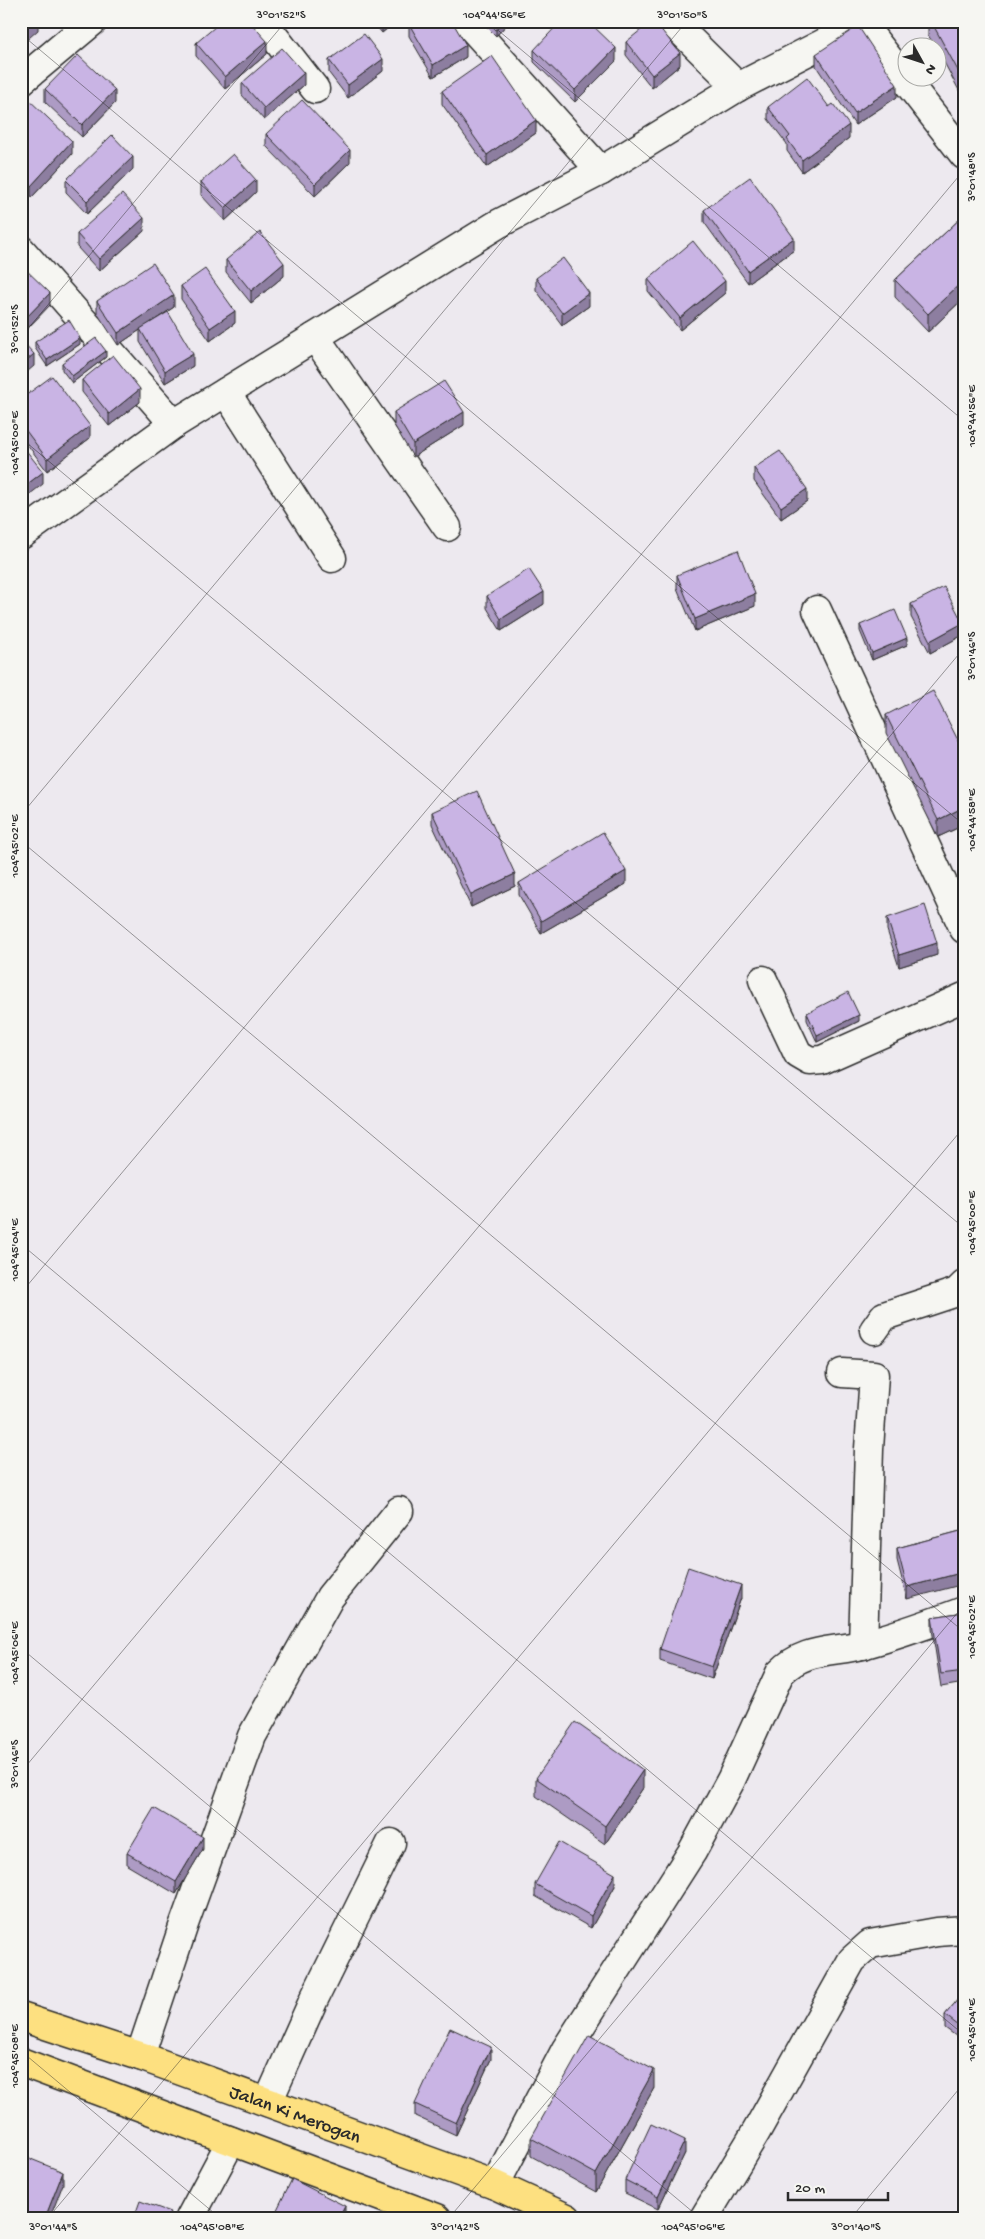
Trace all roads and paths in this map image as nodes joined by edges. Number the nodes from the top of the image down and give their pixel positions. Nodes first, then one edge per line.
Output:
1 (93, 21) edge
2 (262, 21) edge
3 (466, 21) edge
4 (671, 21) edge
5 (864, 22) edge
6 (21, 81) edge
7 (738, 87) junction
8 (315, 89) dead end
9 (964, 155) edge
10 (601, 170) junction
11 (21, 250) edge
12 (315, 337) junction
13 (226, 392) junction
14 (174, 424) junction
15 (447, 527) dead end
16 (21, 535) edge
17 (332, 558) dead end
18 (817, 610) dead end
19 (964, 929) edge
20 (763, 980) dead end
21 (964, 997) edge
22 (964, 1285) edge
23 (874, 1330) dead end
24 (842, 1374) dead end
25 (398, 1511) dead end
26 (964, 1610) edge
27 (863, 1645) junction
28 (391, 1843) dead end
29 (964, 1930) edge
30 (21, 2017) edge
31 (140, 2056) junction
32 (21, 2062) edge
33 (268, 2102) junction
34 (231, 2141) junction
35 (495, 2185) junction
36 (190, 2218) edge
37 (437, 2218) edge
38 (567, 2218) edge
39 (704, 2218) edge

1 - 6 street
2 - 8 street
3 - 10 street
4 - 7 street
5 - 7 street
5 - 9 street
7 - 10 street
10 - 12 street
11 - 14 street
12 - 13 street
12 - 15 street
13 - 14 street
13 - 17 street
14 - 16 street
18 - 19 street
20 - 21 street
22 - 23 street
24 - 27 street
25 - 31 street
26 - 27 street
27 - 35 street
28 - 33 street
29 - 39 street
30 - 31 highway, Jalan Ki Merogan
31 - 33 highway, Jalan Ki Merogan
32 - 34 highway
33 - 35 highway, Jalan Ki Merogan
34 - 36 street
34 - 37 highway
35 - 38 highway, Jalan Ki Merogan

